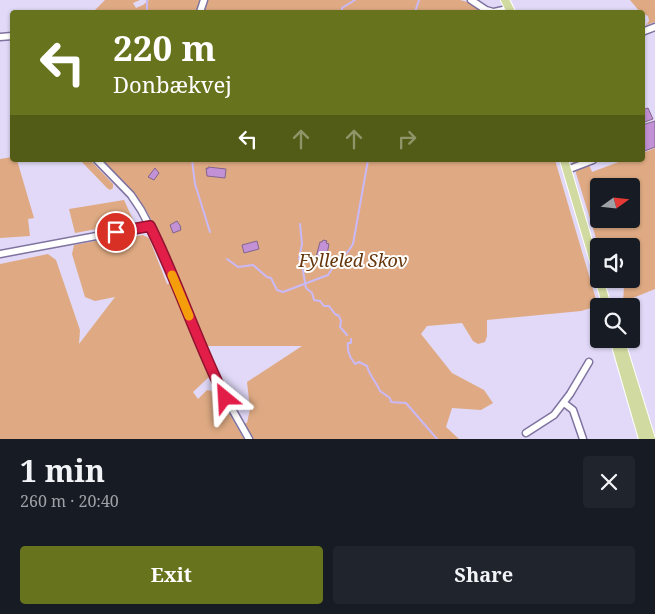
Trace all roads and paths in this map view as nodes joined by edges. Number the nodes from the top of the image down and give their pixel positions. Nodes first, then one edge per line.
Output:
1 (471, 0) edge
2 (486, 10) edge
3 (99, 162) edge
4 (564, 162) edge
5 (587, 162) edge
6 (566, 170) junction
7 (150, 226) junction
8 (590, 249) edge
9 (0, 254) edge
10 (617, 348) edge
11 (623, 348) edge
12 (589, 362) dead end
13 (564, 404) junction
14 (526, 434) dead end
15 (653, 438) edge
16 (249, 439) edge
17 (584, 439) edge
18 (643, 439) edge

1 - 2 street
3 - 7 street
4 - 6 main road
5 - 6 street
6 - 8 main road
7 - 9 street
7 - 16 street
10 - 18 main road
11 - 15 main road
12 - 13 street
13 - 14 street
13 - 17 street

